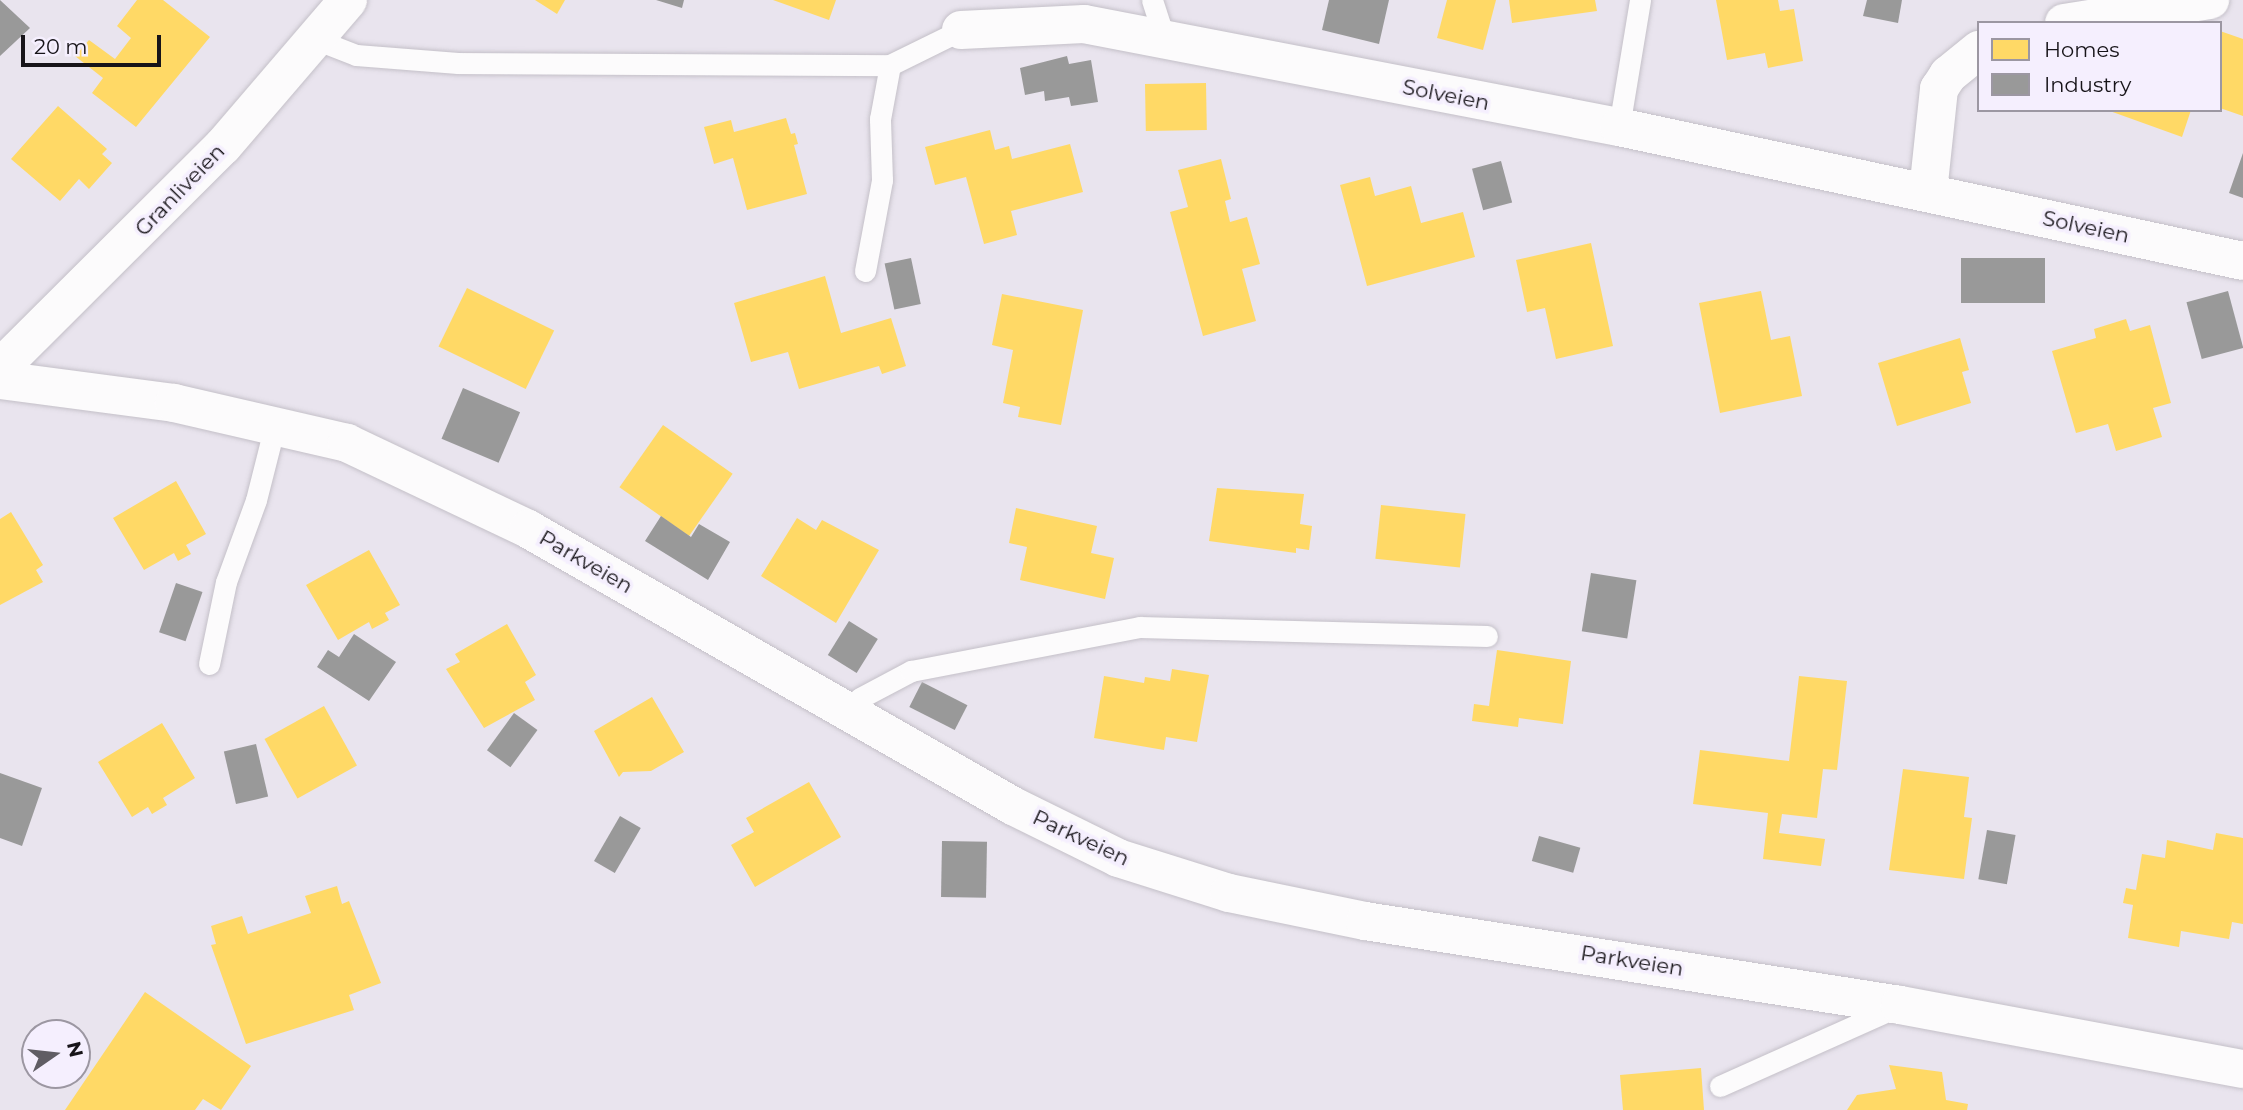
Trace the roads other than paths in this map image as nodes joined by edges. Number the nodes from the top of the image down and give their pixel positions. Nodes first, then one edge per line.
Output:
1 (348, 0) edge
2 (1152, 0) edge
3 (1640, 0) edge
4 (2210, 0) edge
5 (2077, 21) edge
6 (961, 30) joint
7 (315, 39) junction
8 (1165, 40) junction
9 (1977, 52) edge
10 (890, 65) junction
11 (1619, 127) junction
12 (1928, 192) junction
13 (2243, 261) edge
14 (865, 271) dead end
15 (0, 368) edge
16 (0, 380) edge
17 (275, 425) junction
18 (1488, 636) dead end
19 (209, 664) dead end
20 (850, 713) junction
21 (1900, 1005) junction
22 (2243, 1069) edge
23 (1720, 1086) dead end

1 - 7 street, Granliveien
2 - 8 lane
3 - 11 lane
4 - 5 street
6 - 8 street, Solveien
6 - 10 lane
7 - 10 lane
7 - 15 street, Granliveien
8 - 11 street, Solveien
9 - 12 street
10 - 14 lane
11 - 12 street, Solveien
12 - 13 street, Solveien
16 - 17 street, Parkveien
17 - 19 lane
17 - 20 street, Parkveien
18 - 20 lane
20 - 21 street, Parkveien
21 - 22 street, Parkveien
21 - 23 lane

